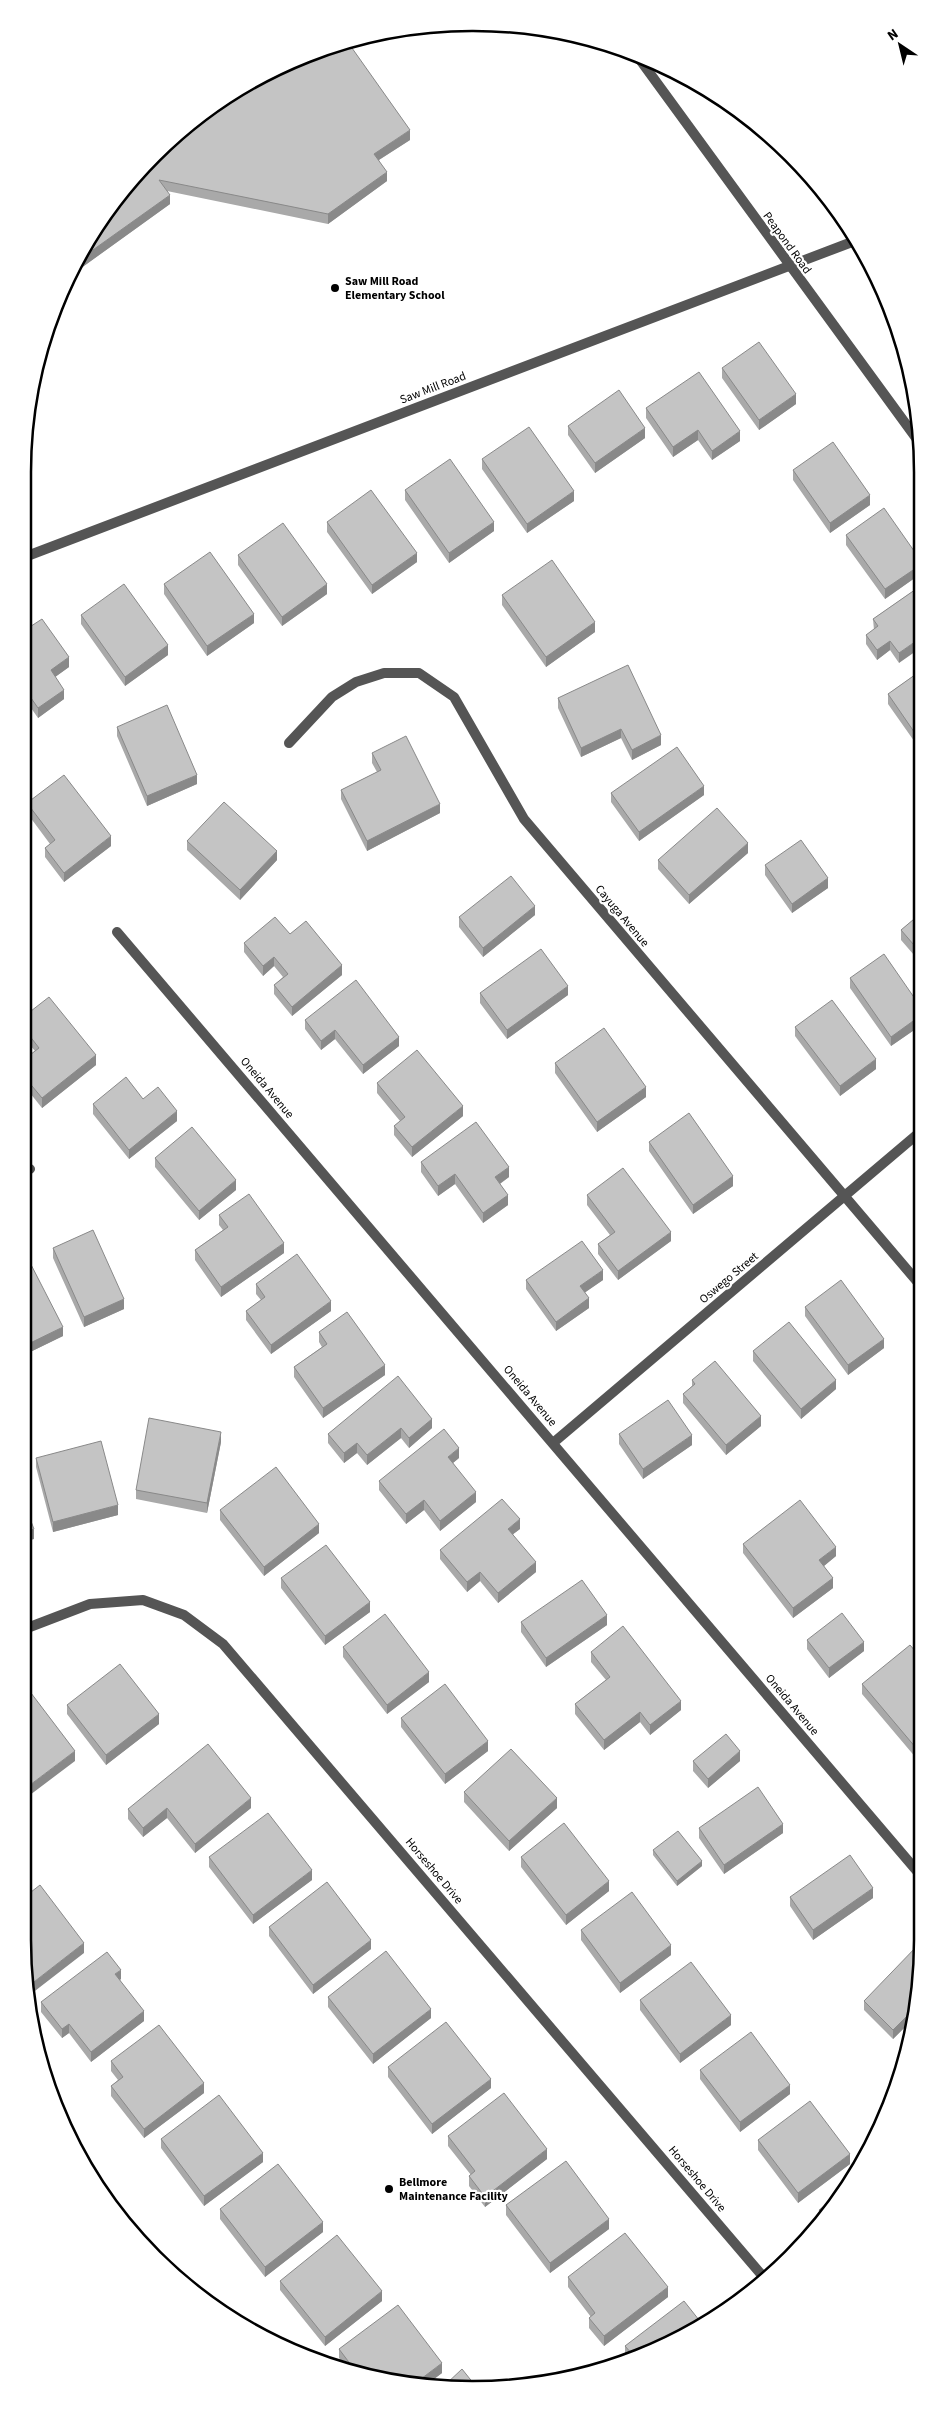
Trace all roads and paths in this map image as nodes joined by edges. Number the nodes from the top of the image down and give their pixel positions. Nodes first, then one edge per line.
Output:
1 (646, 67) edge
2 (849, 243) edge
3 (788, 266) junction
4 (912, 432) edge
5 (31, 555) edge
6 (289, 743) dead end
7 (117, 932) dead end
8 (914, 1137) edge
9 (845, 1197) junction
10 (914, 1278) edge
11 (553, 1443) junction
12 (31, 1627) edge
13 (914, 1868) edge
14 (760, 2273) edge

1 - 3 street, Peapond Road
2 - 3 street, Saw Mill Road
3 - 4 street, Peapond Road
3 - 5 street, Saw Mill Road
6 - 9 street, Cayuga Avenue
7 - 11 street, Oneida Avenue
8 - 9 street, Oswego Street
9 - 10 street, Cayuga Avenue
9 - 11 street, Oswego Street
11 - 13 street, Oneida Avenue
12 - 14 street, Horseshoe Drive

